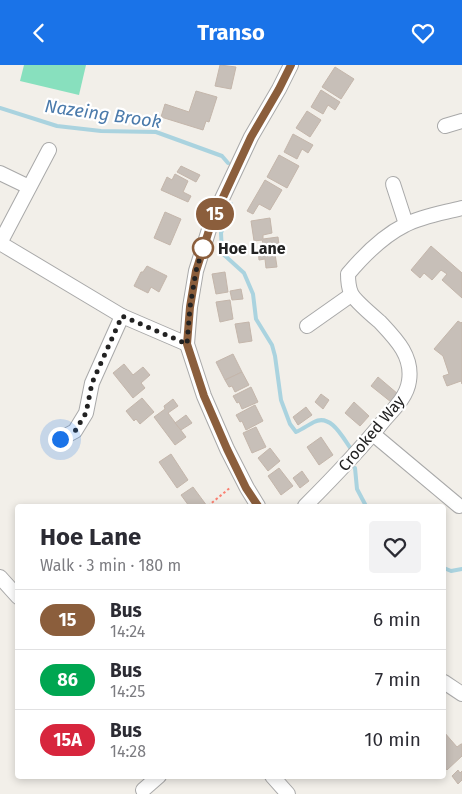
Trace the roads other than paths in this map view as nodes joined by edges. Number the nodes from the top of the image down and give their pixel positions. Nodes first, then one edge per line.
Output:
1 (291, 65) edge
2 (462, 121) edge
3 (445, 126) dead end
4 (49, 150) dead end
5 (0, 173) edge
6 (394, 184) dead end
7 (29, 187) junction
8 (462, 208) edge
9 (406, 224) junction
10 (0, 243) edge
11 (351, 295) junction
12 (122, 316) junction
13 (307, 326) dead end
14 (187, 344) junction
15 (373, 434) junction
16 (60, 439) dead end
17 (257, 504) edge
18 (307, 504) edge
19 (459, 506) dead end
20 (0, 577) edge
21 (15, 594) edge
22 (446, 683) edge
23 (462, 694) edge
24 (156, 779) edge
25 (275, 779) edge
26 (143, 790) dead end
27 (288, 794) edge

1 - 14 street
2 - 3 street
4 - 7 street
5 - 7 street
6 - 9 street
7 - 10 street
8 - 9 street
9 - 11 street
10 - 12 street
11 - 13 street
11 - 15 street, Crooked Way
12 - 14 street
12 - 16 street
14 - 17 street
15 - 18 street, Crooked Way
15 - 19 street
20 - 21 street
22 - 23 street
24 - 26 street
25 - 27 street

